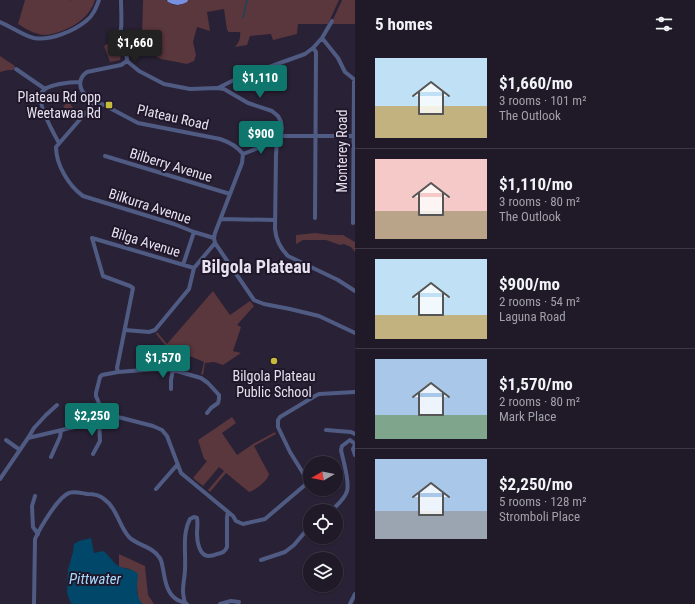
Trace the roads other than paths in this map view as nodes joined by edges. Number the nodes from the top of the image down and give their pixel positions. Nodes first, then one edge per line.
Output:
1 (99, 0) edge
2 (121, 0) edge
3 (170, 0) edge
4 (185, 0) edge
5 (332, 21) dead end
6 (0, 22) edge
7 (322, 38) junction
8 (313, 48) junction
9 (127, 61) junction
10 (16, 69) dead end
11 (355, 80) edge
12 (80, 82) junction
13 (217, 88) junction
14 (44, 89) junction
15 (96, 101) junction
16 (281, 136) junction
17 (316, 136) junction
18 (354, 136) edge
19 (278, 142) junction
20 (59, 143) junction
21 (243, 154) junction
22 (105, 156) dead end
23 (230, 194) junction
24 (315, 218) dead end
25 (221, 219) junction
26 (275, 220) junction
27 (353, 223) dead end
28 (194, 232) junction
29 (214, 238) junction
30 (214, 243) junction
31 (183, 265) junction
32 (194, 268) junction
33 (355, 291) edge
34 (125, 330) junction
35 (355, 333) edge
36 (173, 370) junction
37 (118, 372) junction
38 (171, 389) dead end
39 (355, 392) edge
40 (57, 405) dead end
41 (207, 413) dead end
42 (106, 420) junction
43 (99, 422) junction
44 (326, 430) dead end
45 (61, 431) junction
46 (355, 434) edge
47 (28, 438) junction
48 (6, 440) dead end
49 (355, 444) edge
50 (20, 450) junction
51 (93, 454) dead end
52 (355, 455) edge
53 (50, 457) dead end
54 (177, 465) junction
55 (0, 479) edge
56 (156, 488) dead end
57 (35, 496) dead end
58 (338, 504) edge
59 (228, 512) junction
60 (38, 534) junction
61 (303, 534) edge
62 (261, 560) dead end
63 (355, 594) edge
64 (239, 602) dead end
65 (34, 604) edge
66 (186, 604) edge
67 (220, 604) edge
68 (350, 604) edge

1 - 6 street
2 - 9 street
3 - 4 main road
5 - 7 street
7 - 8 street
7 - 11 street
8 - 13 street
8 - 17 street
9 - 12 street
9 - 13 street
10 - 14 street
11 - 18 street, Monterey Road
12 - 14 street
12 - 15 street, Plateau Road
13 - 16 street
14 - 20 street
15 - 20 street
15 - 21 street, Plateau Road
16 - 17 street
16 - 19 street
17 - 18 street
17 - 24 street
18 - 27 street, Monterey Road
19 - 21 street
19 - 26 street
20 - 28 street, Bilkurra Avenue
21 - 23 street
22 - 23 street, Bilberry Avenue
23 - 25 street
25 - 26 street
25 - 29 street
26 - 33 street
28 - 29 street, Bilkurra Avenue
28 - 31 street
29 - 30 street
30 - 32 street
30 - 35 street
31 - 32 street, Bilga Avenue
31 - 34 street, Bilga Avenue
32 - 34 street
34 - 37 street
36 - 37 street
36 - 38 street
36 - 41 street
37 - 42 street
39 - 59 street
40 - 47 street
42 - 43 street
42 - 54 street
43 - 45 street
43 - 51 street
44 - 46 street
45 - 47 street
45 - 53 street
47 - 50 street
48 - 50 street
49 - 52 street
49 - 58 street
50 - 55 street
54 - 56 street
54 - 59 street
57 - 60 street
59 - 66 street
60 - 65 street
60 - 66 street
61 - 62 street
63 - 68 street
64 - 67 street

